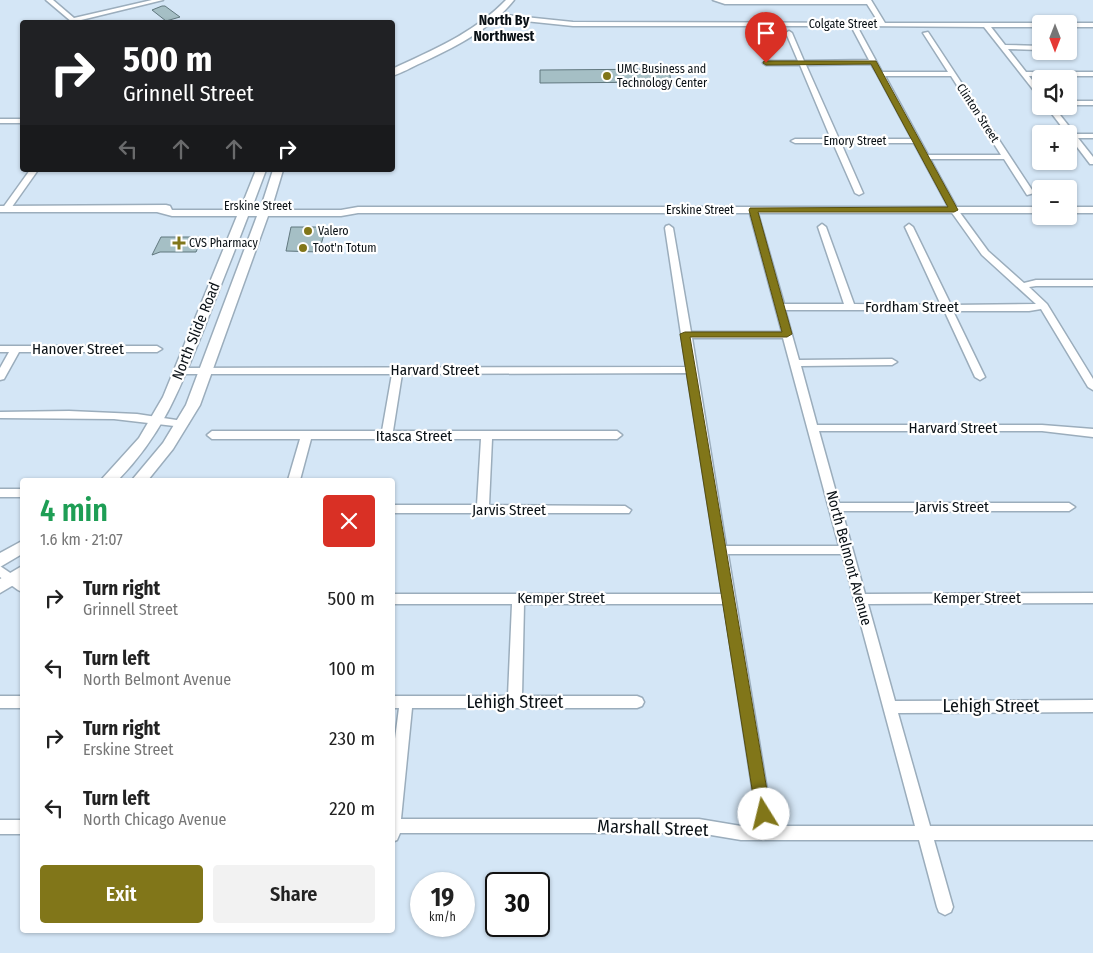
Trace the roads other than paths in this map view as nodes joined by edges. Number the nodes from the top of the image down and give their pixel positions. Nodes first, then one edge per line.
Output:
1 (49, 0) edge
2 (160, 0) edge
3 (510, 0) edge
4 (717, 0) edge
5 (869, 1) edge
6 (495, 16) junction
7 (72, 20) edge
8 (82, 20) edge
9 (853, 24) junction
10 (883, 24) junction
11 (986, 25) junction
12 (1032, 25) edge
13 (1078, 25) edge
14 (1093, 25) edge
15 (789, 33) dead end
16 (926, 33) dead end
17 (1003, 47) junction
18 (1032, 48) edge
19 (801, 62) junction
20 (873, 62) junction
21 (766, 63) dead end
22 (395, 71) edge
23 (880, 74) junction
24 (953, 74) junction
25 (1024, 74) junction
26 (1093, 74) edge
27 (1032, 84) edge
28 (1077, 103) edge
29 (1093, 103) edge
30 (0, 121) edge
31 (20, 121) edge
32 (1077, 136) edge
33 (1093, 136) edge
34 (795, 141) dead end
35 (836, 141) junction
36 (916, 141) junction
37 (1077, 142) edge
38 (1006, 156) junction
39 (925, 157) junction
40 (1093, 162) edge
41 (32, 172) edge
42 (260, 172) edge
43 (277, 172) edge
44 (1030, 192) dead end
45 (859, 194) dead end
46 (245, 209) junction
47 (265, 209) junction
48 (3, 210) edge
49 (753, 210) junction
50 (954, 210) junction
51 (1032, 210) edge
52 (1077, 210) edge
53 (1093, 210) edge
54 (822, 227) dead end
55 (909, 227) dead end
56 (668, 228) dead end
57 (1093, 283) edge
58 (1022, 286) junction
59 (211, 293) junction
60 (234, 293) junction
61 (1044, 306) junction
62 (780, 307) junction
63 (850, 307) junction
64 (948, 307) junction
65 (685, 334) junction
66 (787, 334) junction
67 (0, 348) edge
68 (16, 348) junction
69 (157, 349) dead end
70 (892, 362) dead end
71 (795, 363) junction
72 (398, 370) junction
73 (691, 370) junction
74 (180, 371) junction
75 (205, 371) junction
76 (0, 377) edge
77 (980, 377) dead end
78 (1093, 387) edge
79 (0, 415) edge
80 (158, 419) junction
81 (183, 424) junction
82 (813, 428) junction
83 (1093, 432) edge
84 (212, 435) dead end
85 (617, 435) dead end
86 (306, 436) junction
87 (387, 436) junction
88 (487, 436) junction
89 (111, 478) edge
90 (142, 478) edge
91 (295, 478) edge
92 (0, 493) edge
93 (20, 493) edge
94 (835, 507) junction
95 (1069, 507) dead end
96 (395, 509) edge
97 (483, 510) junction
98 (625, 510) dead end
99 (20, 548) edge
100 (721, 550) junction
101 (847, 550) junction
102 (0, 561) edge
103 (518, 598) junction
104 (1093, 598) edge
105 (395, 599) edge
106 (730, 599) junction
107 (860, 599) junction
108 (0, 702) edge
109 (20, 702) edge
110 (399, 702) edge
111 (515, 702) junction
112 (637, 702) dead end
113 (890, 706) junction
114 (1093, 706) edge
115 (395, 787) edge
116 (0, 827) edge
117 (20, 827) edge
118 (395, 829) edge
119 (767, 833) junction
120 (925, 833) junction
121 (1093, 833) edge
122 (945, 907) dead end

1 - 7 street
2 - 8 street
3 - 6 main road
4 - 5 street
5 - 10 street
6 - 9 street, Colgate Street
6 - 22 main road
9 - 10 street, Colgate Street
9 - 20 street
10 - 11 street, Colgate Street
11 - 12 street, Colgate Street
11 - 17 street
13 - 14 street
15 - 19 street
16 - 24 street, Clinton Street
17 - 18 street
17 - 25 street
19 - 20 street
19 - 21 street
19 - 35 street
20 - 23 street
23 - 24 street
23 - 36 street
24 - 38 street, Clinton Street
25 - 26 street
25 - 27 street
28 - 29 street
30 - 31 street
32 - 33 street
34 - 35 street, Emory Street
35 - 36 street, Emory Street
35 - 45 street
36 - 39 street
37 - 40 street
38 - 39 street
38 - 44 street, Clinton Street
39 - 50 street
41 - 48 street
42 - 46 main road, North Slide Road
43 - 47 main road, North Slide Road
46 - 47 main road, Erskine Street
46 - 48 main road, Erskine Street
46 - 59 main road, North Slide Road
47 - 49 main road, Erskine Street
47 - 60 main road, North Slide Road
49 - 50 main road, Erskine Street
49 - 62 street, North Belmont Avenue
50 - 51 main road, Erskine Street
50 - 58 street
52 - 53 main road
54 - 63 street
55 - 64 street
56 - 65 street
57 - 58 street
58 - 61 street
59 - 60 main road
59 - 74 main road, North Slide Road
60 - 75 main road, North Slide Road
61 - 64 street, Fordham Street
61 - 78 street
62 - 63 street, Fordham Street
62 - 66 street, North Belmont Avenue
63 - 64 street, Fordham Street
64 - 77 street
65 - 66 street
65 - 73 street
66 - 71 street, North Belmont Avenue
67 - 68 street, Hanover Street
68 - 69 street, Hanover Street
68 - 76 street
70 - 71 street
71 - 82 street, North Belmont Avenue
72 - 73 street, Harvard Street
72 - 75 street, Harvard Street
72 - 87 street
73 - 100 street
74 - 75 street, Harvard Street
74 - 80 main road, North Slide Road
75 - 81 main road, North Slide Road
79 - 80 street
80 - 81 street
80 - 89 main road, North Slide Road
81 - 90 main road, North Slide Road
82 - 83 street, Harvard Street
82 - 94 street, North Belmont Avenue
84 - 86 street, Itasca Street
85 - 88 street, Itasca Street
86 - 87 street, Itasca Street
86 - 91 street
87 - 88 street, Itasca Street
88 - 97 street
92 - 93 street
94 - 95 street, Jarvis Street
94 - 101 street, North Belmont Avenue
96 - 97 street, Jarvis Street
97 - 98 street, Jarvis Street
99 - 102 main road
100 - 101 street
100 - 106 street
101 - 107 street, North Belmont Avenue
103 - 105 street, Kemper Street
103 - 106 street, Kemper Street
103 - 111 street
104 - 107 street, Kemper Street
106 - 119 street
107 - 113 street, North Belmont Avenue
108 - 109 street
110 - 111 street, Lehigh Street
110 - 115 street
111 - 112 street, Lehigh Street
113 - 114 street, Lehigh Street
113 - 120 street, North Belmont Avenue
116 - 117 street
118 - 119 street, Marshall Street
119 - 120 street, Marshall Street
120 - 121 street, Marshall Street
120 - 122 street, North Belmont Avenue

